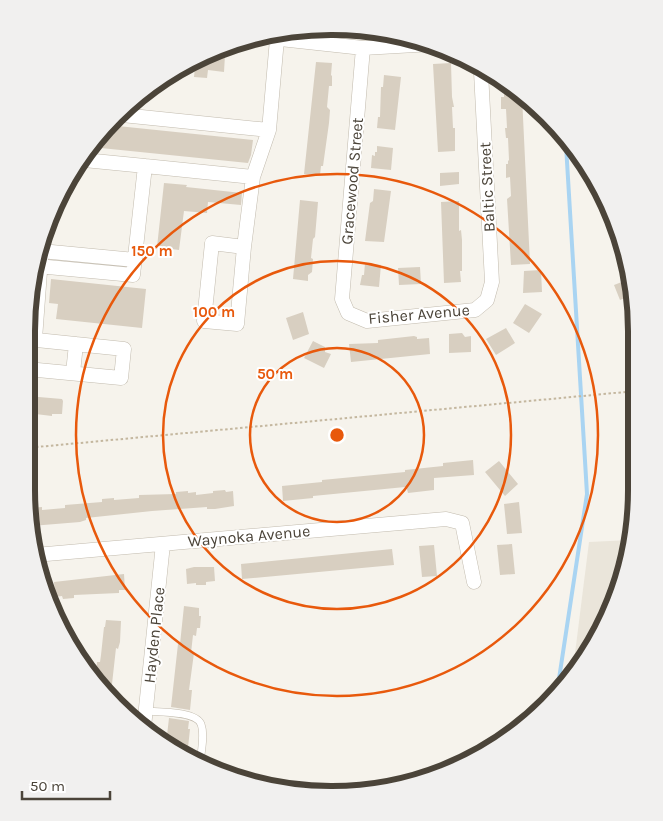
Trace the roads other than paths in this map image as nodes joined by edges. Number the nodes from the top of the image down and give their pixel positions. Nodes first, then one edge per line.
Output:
1 (309, 36) edge
2 (289, 39) edge
3 (281, 40) edge
4 (308, 42) junction
5 (409, 45) edge
6 (363, 48) junction
7 (481, 76) edge
8 (129, 116) edge
9 (269, 130) junction
10 (89, 161) edge
11 (145, 166) junction
12 (253, 177) junction
13 (244, 247) junction
14 (46, 251) edge
15 (134, 260) junction
16 (43, 266) edge
17 (487, 300) joint
18 (348, 313) joint
19 (35, 339) edge
20 (76, 344) junction
21 (35, 370) edge
22 (73, 373) junction
23 (163, 544) junction
24 (43, 554) edge
25 (474, 582) dead end
26 (146, 711) junction
27 (145, 720) edge
28 (201, 755) edge

1 - 4 lane
2 - 4 street
3 - 9 street
4 - 6 street
5 - 6 street
6 - 18 street, Gracewood Street
7 - 17 street, Baltic Street
8 - 9 street
9 - 12 street
10 - 11 street
11 - 12 street
11 - 15 street
12 - 13 street
13 - 13 street
14 - 15 street
15 - 16 street
17 - 18 street, Fisher Avenue
19 - 20 street
20 - 22 street
20 - 22 street
21 - 22 street
23 - 24 street, Waynoka Avenue
23 - 25 street, Waynoka Avenue
23 - 26 street, Hayden Place
26 - 27 street, Hayden Place
26 - 28 lane

